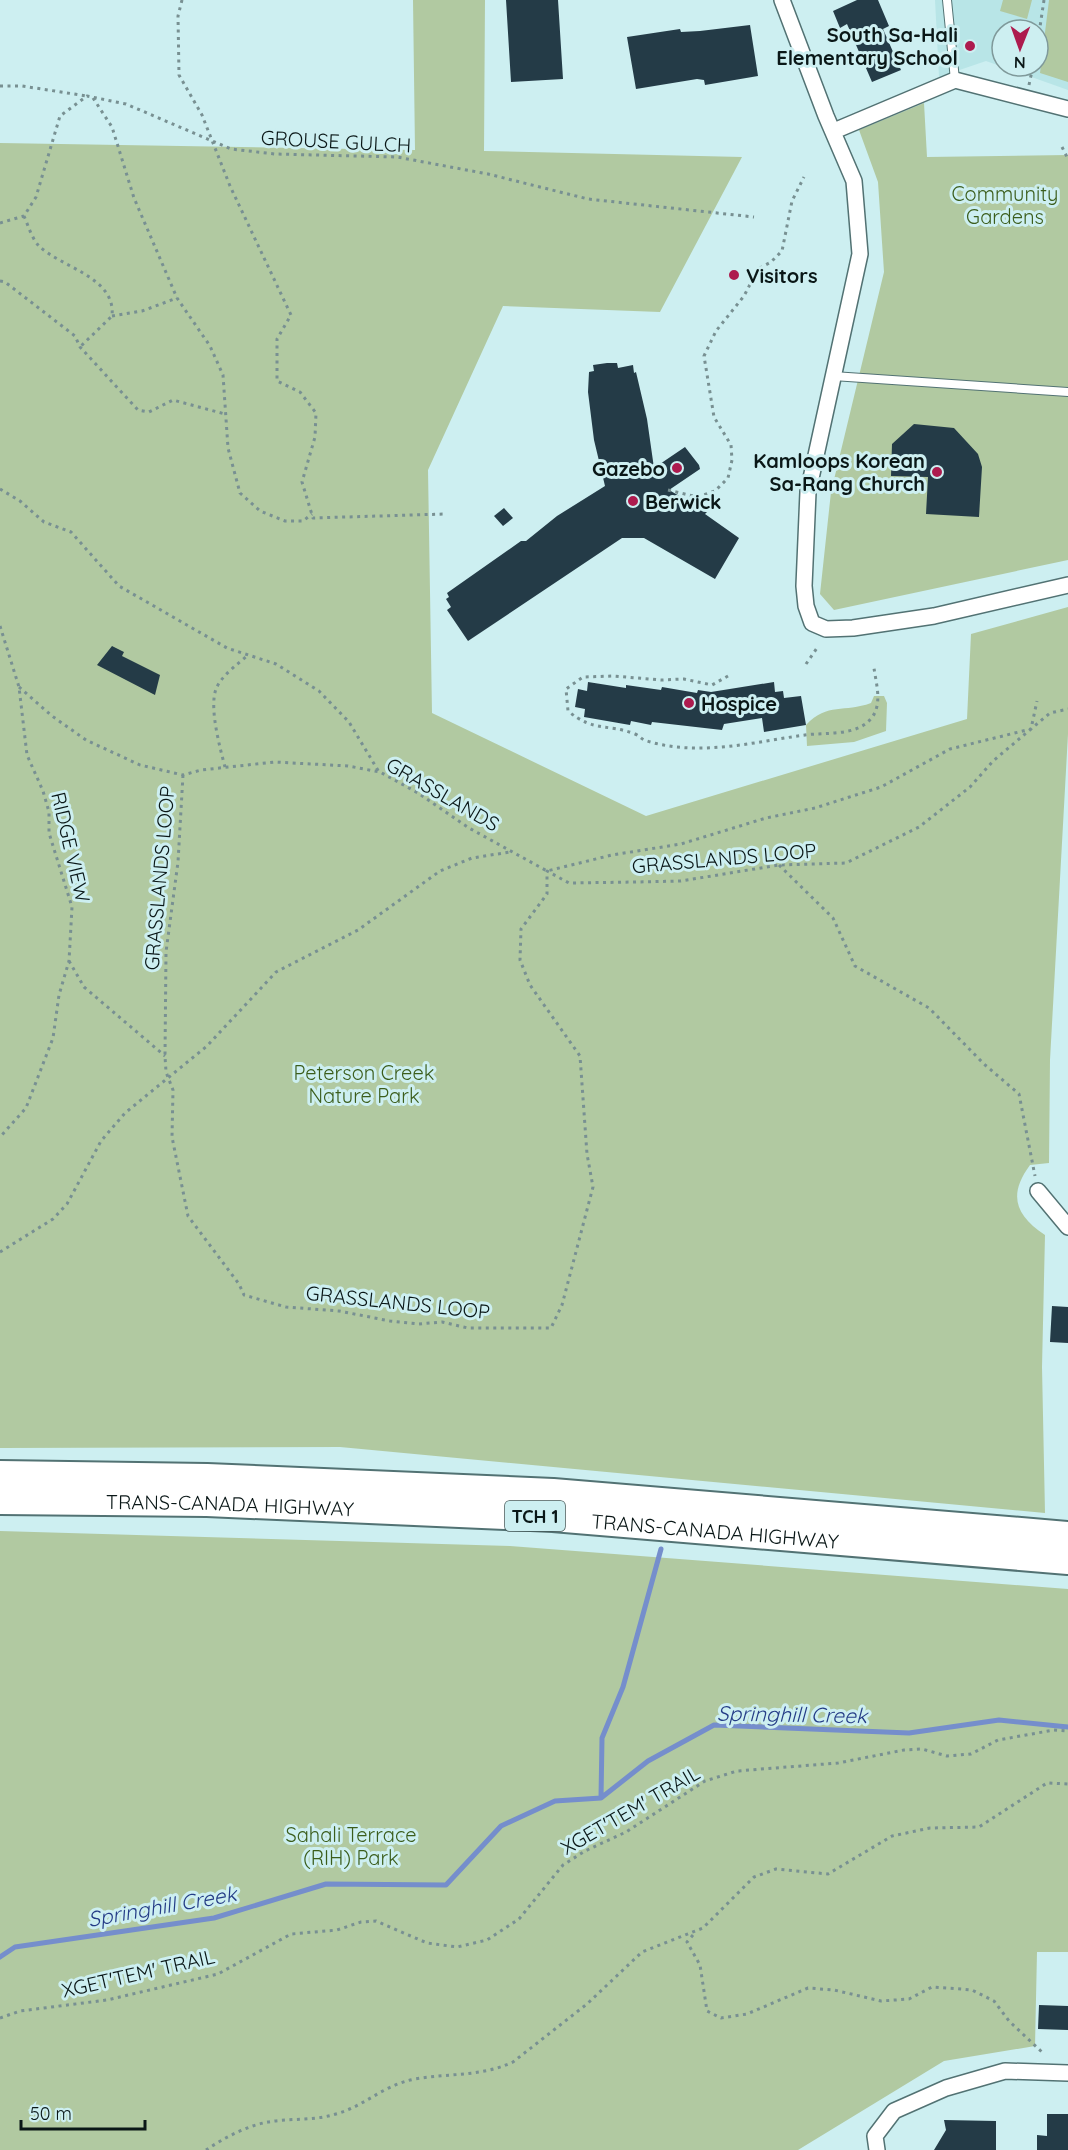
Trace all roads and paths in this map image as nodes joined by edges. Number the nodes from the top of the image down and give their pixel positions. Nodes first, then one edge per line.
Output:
1 (182, 0) edge
2 (782, 0) edge
3 (947, 0) edge
4 (1044, 0) edge
5 (1041, 18) edge
6 (956, 80) junction
7 (0, 86) edge
8 (87, 96) junction
9 (93, 97) junction
10 (1068, 109) edge
11 (834, 132) junction
12 (213, 142) junction
13 (1062, 147) dead end
14 (1068, 159) edge
15 (804, 177) dead end
16 (24, 216) junction
17 (754, 217) dead end
18 (0, 224) edge
19 (0, 281) edge
20 (177, 298) junction
21 (112, 316) junction
22 (80, 347) junction
23 (833, 376) junction
24 (1068, 392) edge
25 (225, 414) junction
26 (0, 489) edge
27 (668, 490) dead end
28 (312, 514) junction
29 (445, 514) dead end
30 (1068, 585) edge
31 (0, 626) edge
32 (0, 637) edge
33 (5, 637) junction
34 (817, 648) dead end
35 (248, 655) junction
36 (806, 664) dead end
37 (874, 668) dead end
38 (729, 676) dead end
39 (19, 687) junction
40 (1037, 701) dead end
41 (1068, 709) edge
42 (1031, 729) junction
43 (225, 768) junction
44 (380, 772) junction
45 (183, 774) junction
46 (512, 851) junction
47 (779, 865) junction
48 (548, 871) junction
49 (69, 961) junction
50 (165, 1056) junction
51 (168, 1079) junction
52 (0, 1137) edge
53 (1038, 1191) joint
54 (1068, 1227) edge
55 (0, 1252) edge
56 (0, 1475) edge
57 (0, 1500) edge
58 (1068, 1536) edge
59 (1068, 1560) edge
60 (1068, 1731) edge
61 (1068, 1784) edge
62 (694, 1934) junction
63 (0, 2018) edge
64 (1044, 2054) dead end
65 (1068, 2073) edge
66 (206, 2150) edge
67 (877, 2150) edge

1 - 12 path
2 - 11 street
3 - 6 lane
4 - 5 path
6 - 10 street
6 - 11 street
7 - 8 path, GROUSE GULCH
8 - 9 path, GROUSE GULCH
8 - 16 path
9 - 12 path, GROUSE GULCH
9 - 20 path
11 - 23 street
12 - 17 path, GROUSE GULCH
12 - 28 path
13 - 14 path
15 - 27 path
16 - 18 path
16 - 21 path
19 - 22 path
20 - 21 path
20 - 25 path
21 - 22 path
22 - 25 path
23 - 24 lane
23 - 30 street
25 - 28 path
26 - 35 path
28 - 29 path
31 - 33 path, RIDGE VIEW
32 - 33 path
33 - 39 path, RIDGE VIEW
34 - 36 path
35 - 43 path
35 - 44 path
37 - 38 path
39 - 45 path, GRASSLANDS
39 - 49 path, RIDGE VIEW
40 - 42 path
41 - 42 path, GRASSLANDS LOOP
42 - 47 path, GRASSLANDS LOOP
42 - 48 path
43 - 44 path, GRASSLANDS
43 - 45 path, GRASSLANDS
44 - 46 path, GRASSLANDS
45 - 50 path, GRASSLANDS LOOP
46 - 48 path, GRASSLANDS
46 - 51 path
47 - 48 path, GRASSLANDS LOOP
47 - 53 path
48 - 51 path, GRASSLANDS LOOP
49 - 50 path
49 - 52 path, RIDGE VIEW
50 - 51 path, GRASSLANDS LOOP
51 - 55 path
53 - 54 street
56 - 58 highway, TRANS-CANADA HIGHWAY / TCH 1
57 - 59 highway, TRANS-CANADA HIGHWAY / TCH 1
60 - 63 path, XGET'TEM' TRAIL
61 - 62 path
62 - 64 path
62 - 66 path
65 - 67 street

